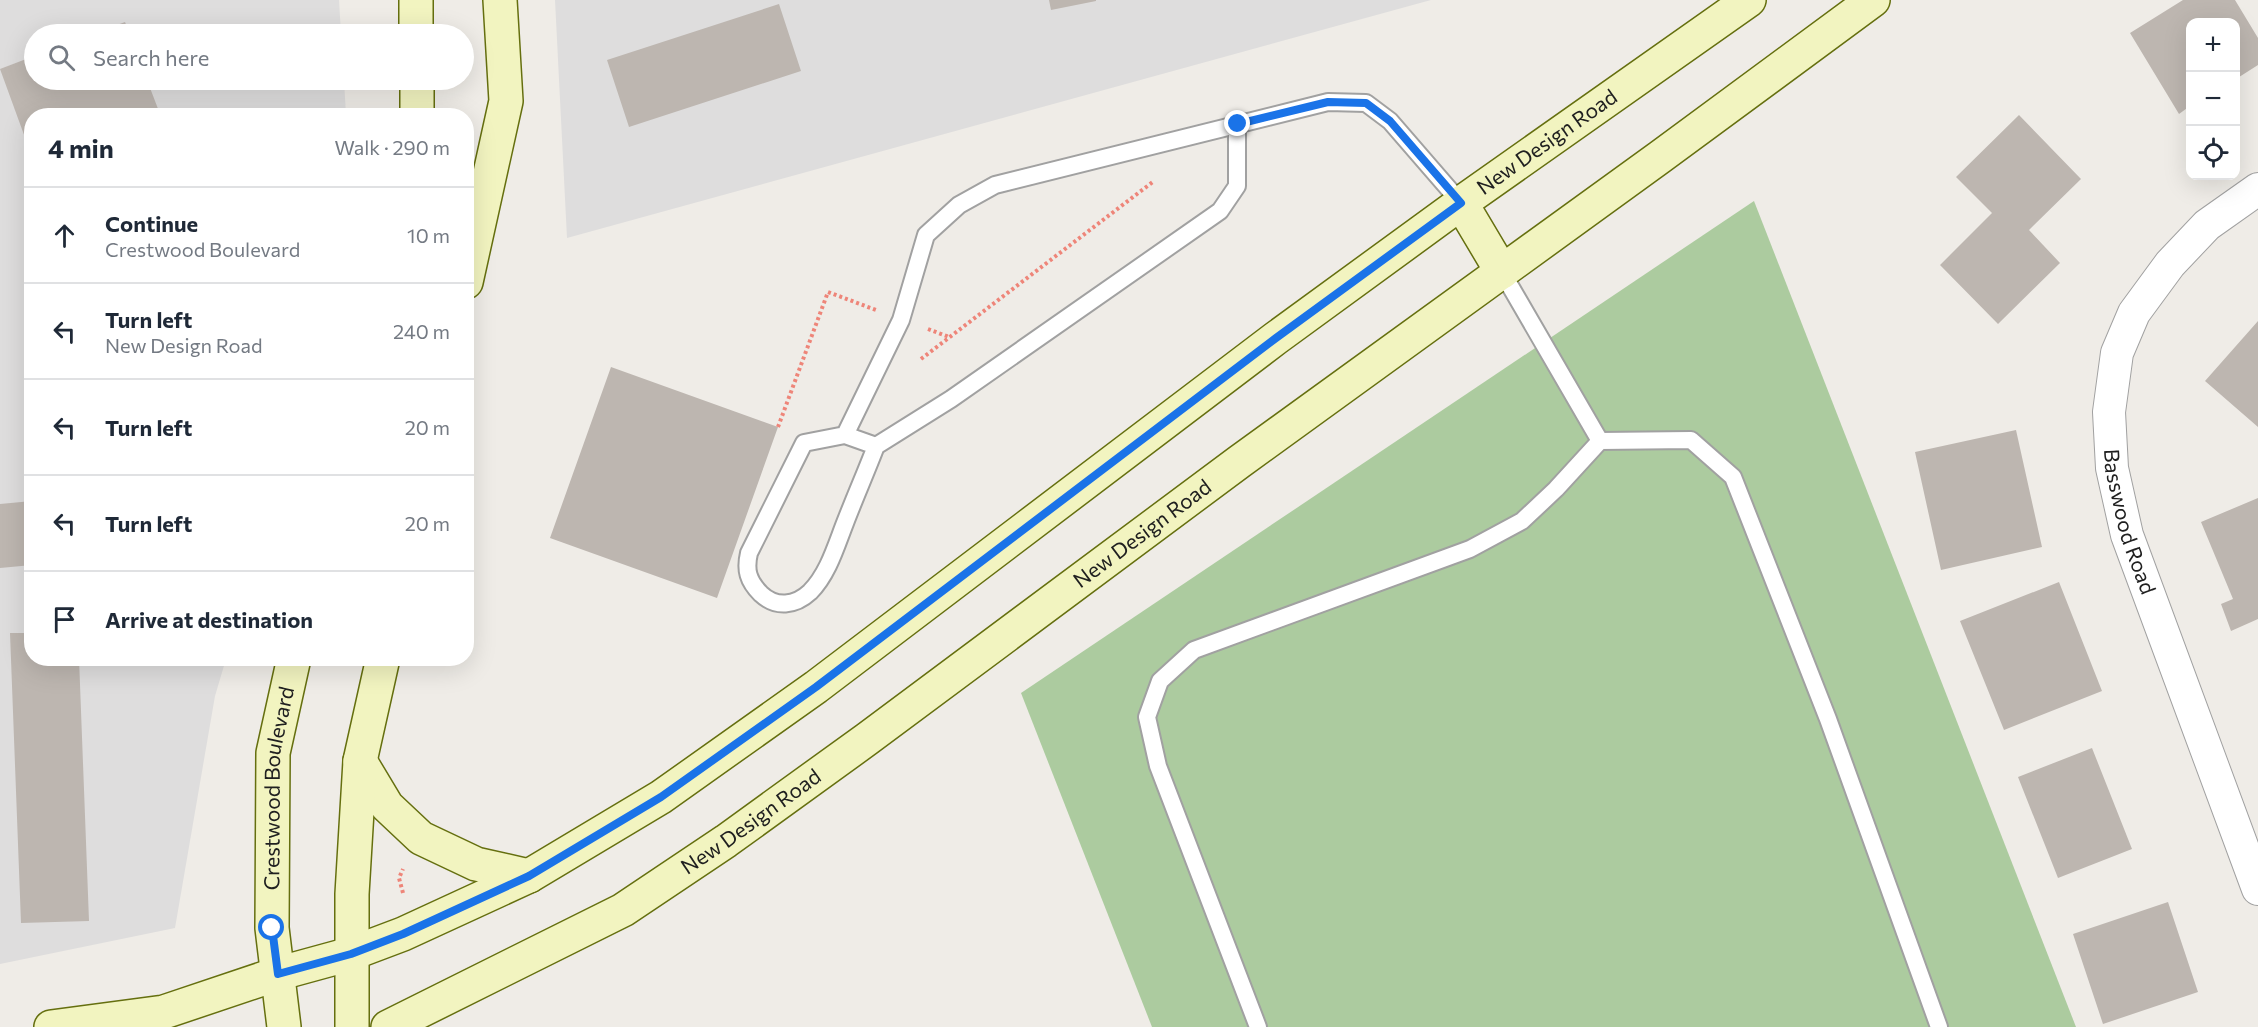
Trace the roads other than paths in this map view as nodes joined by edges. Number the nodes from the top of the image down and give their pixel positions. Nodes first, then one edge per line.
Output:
1 (416, 0) edge
2 (500, 0) edge
3 (1749, 0) edge
4 (1873, 0) edge
5 (416, 24) edge
6 (417, 90) edge
7 (417, 108) edge
8 (1238, 124) junction
9 (2258, 189) edge
10 (1461, 203) junction
11 (474, 246) edge
12 (1502, 272) junction
13 (845, 435) junction
14 (1600, 441) junction
15 (876, 446) junction
16 (292, 666) edge
17 (381, 666) edge
18 (360, 761) junction
19 (529, 876) junction
20 (2258, 889) edge
21 (351, 954) junction
22 (278, 974) junction
23 (51, 1027) edge
24 (284, 1027) edge
25 (352, 1027) edge
26 (388, 1027) edge
27 (1258, 1027) edge
28 (1939, 1027) edge

1 - 5 main road
2 - 11 main road
3 - 10 main road, New Design Road
4 - 12 main road, New Design Road
6 - 7 main road
8 - 10 lane
8 - 13 lane
8 - 15 lane
9 - 20 street, Basswood Road
10 - 12 main road
10 - 19 main road, New Design Road
12 - 14 lane
12 - 26 main road, New Design Road
13 - 15 lane
13 - 15 lane
14 - 27 lane
14 - 28 lane
16 - 22 main road, Crestwood Boulevard
17 - 18 main road
18 - 19 main road
18 - 21 main road
19 - 21 main road, New Design Road
21 - 22 main road, New Design Road
21 - 25 main road
22 - 23 main road, New Design Road
22 - 24 main road, Crestwood Boulevard

